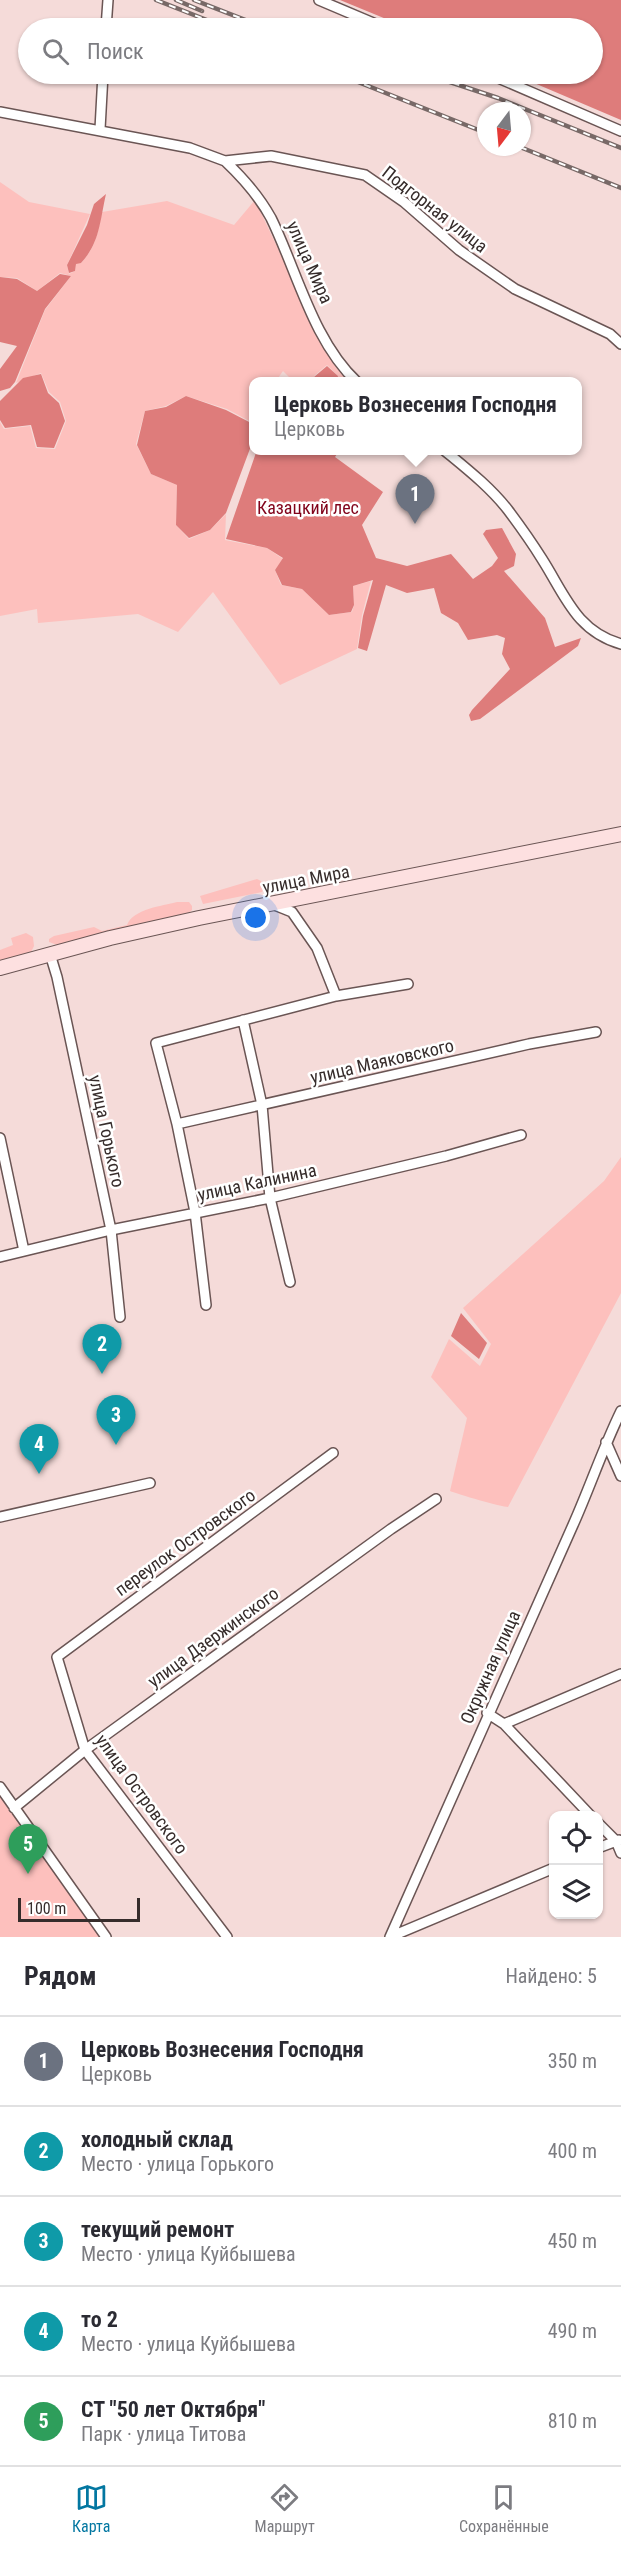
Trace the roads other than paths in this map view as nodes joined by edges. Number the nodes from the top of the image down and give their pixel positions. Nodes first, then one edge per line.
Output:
1 (108, 0) edge
2 (319, 0) edge
3 (107, 18) edge
4 (361, 18) edge
5 (102, 84) edge
6 (512, 84) edge
7 (0, 112) edge
8 (100, 129) junction
9 (621, 131) edge
10 (225, 161) junction
11 (621, 344) edge
12 (352, 377) edge
13 (450, 455) edge
14 (621, 644) edge
15 (621, 834) edge
16 (272, 904) junction
17 (50, 954) junction
18 (0, 968) edge
19 (408, 984) dead end
20 (336, 996) junction
21 (243, 1020) junction
22 (596, 1032) dead end
23 (262, 1105) junction
24 (177, 1124) junction
25 (521, 1135) dead end
26 (0, 1138) edge
27 (270, 1198) junction
28 (195, 1212) junction
29 (111, 1230) junction
30 (24, 1251) junction
31 (0, 1257) edge
32 (290, 1282) dead end
33 (206, 1305) dead end
34 (120, 1317) dead end
35 (621, 1411) edge
36 (606, 1442) junction
37 (333, 1453) dead end
38 (621, 1476) edge
39 (150, 1483) dead end
40 (436, 1499) dead end
41 (0, 1517) edge
42 (57, 1657) joint
43 (621, 1674) edge
44 (487, 1713) junction
45 (504, 1724) junction
46 (85, 1750) junction
47 (0, 1787) edge
48 (14, 1808) junction
49 (587, 1811) edge
50 (603, 1827) edge
51 (618, 1840) edge
52 (603, 1846) edge
53 (621, 1853) edge
54 (549, 1870) edge
55 (106, 1937) edge
56 (227, 1937) edge
57 (390, 1937) edge

1 - 3 street
2 - 4 street
5 - 8 street
6 - 9 street
7 - 8 street, Подгорная улица
8 - 10 street, Подгорная улица
10 - 11 street, Подгорная улица
10 - 12 street, улица Мира
13 - 14 street
15 - 16 main road, улица Мира
16 - 17 main road, улица Мира
16 - 20 street
17 - 18 main road, улица Мира
17 - 29 street, улица Горького
19 - 20 street
20 - 21 street
21 - 23 street
21 - 24 street
22 - 23 street, улица Маяковского
23 - 24 street, улица Маяковского
23 - 27 street
24 - 28 street
25 - 27 street, улица Калинина
26 - 30 street
27 - 28 street, улица Калинина
27 - 32 street
28 - 29 street, улица Калинина
28 - 33 street
29 - 30 street, улица Калинина
29 - 34 street, улица Горького
30 - 31 street, улица Калинина
35 - 36 street, Окружная улица
36 - 38 street
36 - 44 street, Окружная улица
37 - 42 street, переулок Островского
39 - 41 street
40 - 46 street, улица Дзержинского
42 - 46 street, улица Островского
43 - 45 street
44 - 45 street
44 - 57 street, Окружная улица
45 - 49 street
46 - 48 street, улица Дзержинского
46 - 56 street, улица Островского
47 - 48 street
48 - 55 street
50 - 51 street
51 - 52 street
51 - 53 street
54 - 57 street

